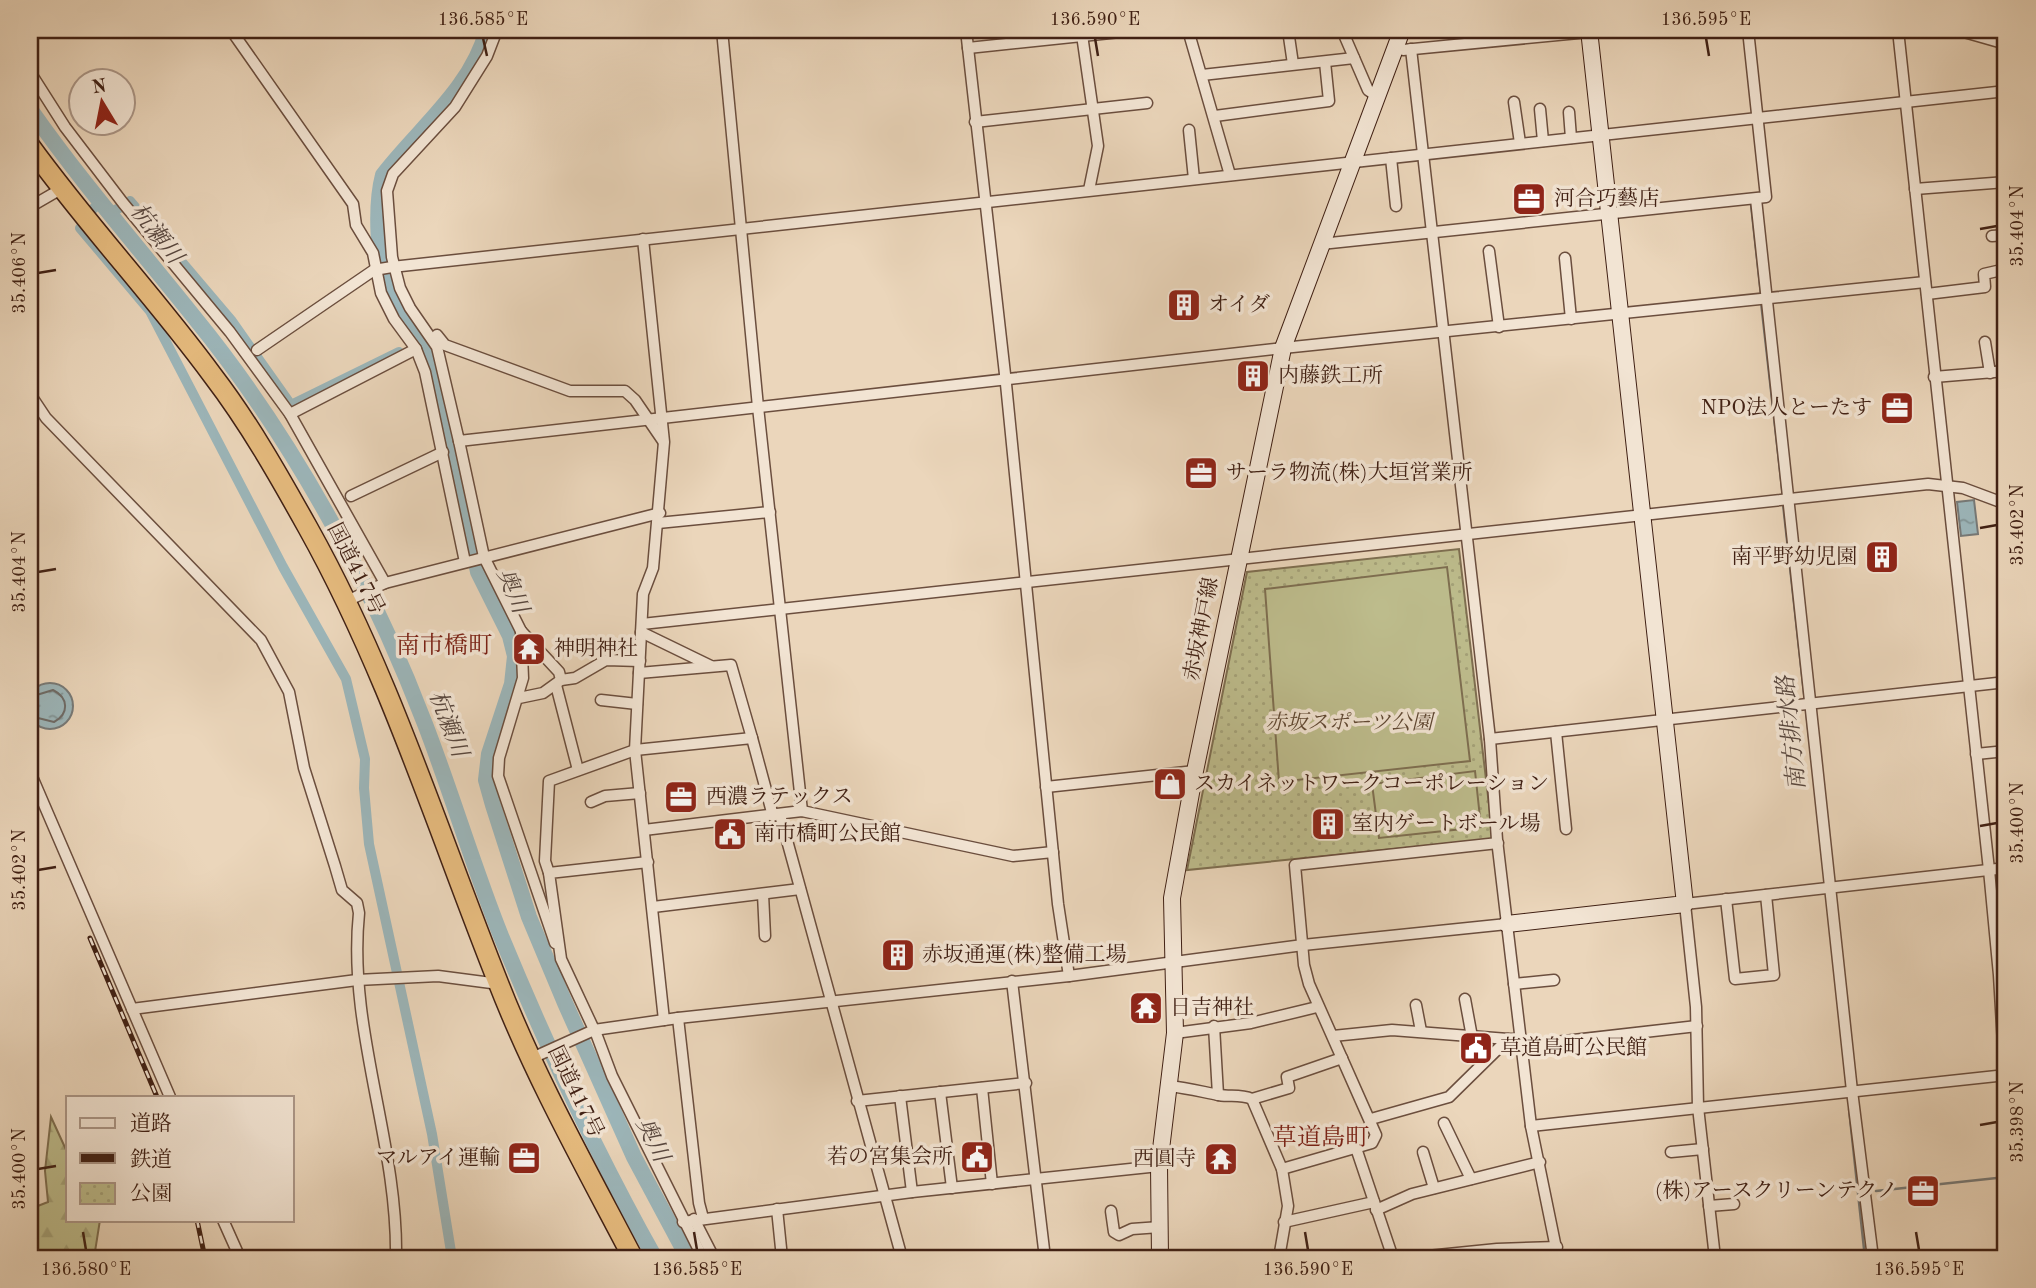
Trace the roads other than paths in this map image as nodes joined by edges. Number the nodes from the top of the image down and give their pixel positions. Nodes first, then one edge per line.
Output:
1 (232, 30) edge
2 (497, 30) edge
3 (722, 30) edge
4 (966, 30) edge
5 (1139, 30) edge
6 (1188, 30) edge
7 (1288, 30) edge
8 (1342, 30) edge
9 (1402, 30) edge
10 (1748, 30) edge
11 (1898, 30) edge
12 (1957, 30) edge
13 (1589, 31) edge
14 (1082, 35) junction
15 (2006, 44) edge
16 (968, 48) junction
17 (1403, 50) junction
18 (1354, 58) junction
19 (1325, 62) junction
20 (1293, 64) junction
21 (30, 72) edge
22 (1202, 75) junction
23 (2006, 91) edge
24 (1377, 96) junction
25 (1514, 102) dead end
26 (1906, 102) junction
27 (1147, 103) dead end
28 (1093, 108) junction
29 (1540, 109) dead end
30 (1569, 112) dead end
31 (1215, 116) junction
32 (1757, 118) junction
33 (975, 122) junction
34 (1189, 130) dead end
35 (1600, 134) junction
36 (1571, 138) junction
37 (1544, 141) junction
38 (1520, 143) junction
39 (30, 146) edge
40 (1424, 154) junction
41 (1391, 158) junction
42 (1352, 163) junction
43 (1230, 176) junction
44 (1194, 179) junction
45 (2006, 182) edge
46 (61, 189) junction
47 (1915, 189) junction
48 (1089, 190) junction
49 (1756, 199) junction
50 (985, 204) junction
51 (1396, 206) dead end
52 (30, 207) edge
53 (1609, 214) junction
54 (741, 229) junction
55 (1432, 233) junction
56 (2006, 235) edge
57 (1992, 236) dead end
58 (643, 239) junction
59 (1321, 244) junction
60 (1489, 251) dead end
61 (1564, 258) dead end
62 (393, 267) junction
63 (2006, 269) edge
64 (374, 270) junction
65 (1925, 282) junction
66 (1927, 294) junction
67 (1763, 298) junction
68 (1620, 314) junction
69 (1571, 319) junction
70 (1499, 327) junction
71 (429, 333) junction
72 (1443, 333) junction
73 (1985, 342) dead end
74 (1283, 348) junction
75 (416, 349) junction
76 (257, 350) dead end
77 (2006, 371) edge
78 (1990, 373) junction
79 (1934, 377) junction
80 (1004, 381) junction
81 (30, 394) edge
82 (758, 407) junction
83 (290, 414) junction
84 (662, 417) junction
85 (649, 420) junction
86 (459, 440) junction
87 (664, 442) junction
88 (443, 452) junction
89 (1947, 484) junction
90 (351, 496) dead end
91 (1785, 500) junction
92 (2006, 504) edge
93 (770, 512) junction
94 (1641, 516) junction
95 (659, 518) junction
96 (1465, 537) junction
97 (483, 558) junction
98 (465, 562) junction
99 (1237, 562) junction
100 (383, 584) junction
101 (1026, 584) junction
102 (349, 600) junction
103 (781, 611) junction
104 (641, 628) junction
105 (521, 631) junction
106 (640, 661) junction
107 (714, 667) junction
108 (639, 673) junction
109 (559, 682) junction
110 (2006, 682) edge
111 (1968, 686) junction
112 (519, 698) junction
113 (601, 700) dead end
114 (637, 704) junction
115 (1807, 704) junction
116 (1664, 719) junction
117 (1556, 732) junction
118 (752, 738) junction
119 (1490, 738) junction
120 (635, 750) junction
121 (2006, 751) edge
122 (1976, 754) junction
123 (578, 770) junction
124 (1195, 771) junction
125 (30, 772) edge
126 (1046, 787) junction
127 (640, 793) junction
128 (591, 802) dead end
129 (802, 811) junction
130 (776, 815) junction
131 (1566, 829) dead end
132 (644, 830) junction
133 (1498, 843) junction
134 (1053, 852) junction
135 (648, 862) junction
136 (2006, 868) edge
137 (1989, 870) junction
138 (549, 873) junction
139 (1827, 888) junction
140 (800, 889) junction
141 (763, 894) junction
142 (1766, 895) junction
143 (1726, 900) junction
144 (1685, 904) junction
145 (653, 907) junction
146 (1507, 924) junction
147 (765, 936) dead end
148 (1303, 945) junction
149 (561, 958) junction
150 (1173, 962) junction
151 (1069, 976) junction
152 (1554, 980) dead end
153 (356, 981) junction
154 (1012, 981) junction
155 (499, 984) junction
156 (1514, 984) junction
157 (1465, 999) dead end
158 (831, 1002) junction
159 (1416, 1005) dead end
160 (1317, 1007) junction
161 (132, 1009) junction
162 (678, 1018) junction
163 (664, 1020) junction
164 (1214, 1026) junction
165 (1697, 1026) junction
166 (1421, 1031) junction
167 (1175, 1033) junction
168 (579, 1036) junction
169 (1333, 1036) junction
170 (1472, 1037) junction
171 (1508, 1039) junction
172 (1521, 1043) junction
173 (536, 1056) junction
174 (1342, 1058) junction
175 (2005, 1075) edge
176 (1026, 1083) junction
177 (1170, 1086) junction
178 (982, 1088) junction
179 (1848, 1091) junction
180 (940, 1092) junction
181 (1218, 1095) junction
182 (2006, 1095) edge
183 (170, 1096) edge
184 (900, 1096) junction
185 (1252, 1099) junction
186 (857, 1101) junction
187 (1698, 1107) junction
188 (1371, 1119) junction
189 (1444, 1123) dead end
190 (1531, 1126) junction
191 (1356, 1148) junction
192 (1703, 1149) junction
193 (1423, 1152) dead end
194 (1671, 1152) dead end
195 (1539, 1162) junction
196 (1160, 1167) junction
197 (1282, 1169) junction
198 (1036, 1178) junction
199 (1471, 1179) junction
200 (992, 1184) junction
201 (952, 1188) junction
202 (1434, 1188) junction
203 (912, 1192) junction
204 (884, 1196) junction
205 (1734, 1204) dead end
206 (1375, 1206) junction
207 (1709, 1206) junction
208 (777, 1209) junction
209 (1111, 1211) dead end
210 (693, 1219) junction
211 (224, 1222) edge
212 (1284, 1222) junction
213 (1160, 1227) junction
214 (1558, 1253) edge
215 (1439, 1256) edge
216 (240, 1258) edge
217 (396, 1258) edge
218 (633, 1258) edge
219 (703, 1258) edge
220 (713, 1258) edge
221 (782, 1258) edge
222 (902, 1258) edge
223 (1045, 1258) edge
224 (1160, 1258) edge
225 (1279, 1258) edge
226 (1393, 1258) edge
227 (1408, 1258) edge
228 (1715, 1258) edge
229 (1873, 1258) edge

1 - 64 street
2 - 62 street
3 - 54 street
4 - 16 street
5 - 14 street
6 - 22 street
7 - 20 street
8 - 18 street
9 - 17 main road, 赤坂神戸線
10 - 32 street
11 - 26 street
12 - 15 street
13 - 17 street
13 - 35 main road
14 - 16 street
14 - 28 street
16 - 33 street
17 - 24 main road, 赤坂神戸線
17 - 40 street
18 - 19 street
18 - 24 street
19 - 20 street
19 - 31 street
20 - 22 street
21 - 83 street
22 - 31 street
23 - 26 street
24 - 42 main road, 赤坂神戸線
25 - 38 street
26 - 32 street
26 - 47 street
27 - 28 street
28 - 33 street
28 - 48 street
29 - 37 street
30 - 36 street
31 - 43 street
32 - 35 street
32 - 49 street
33 - 50 street
34 - 44 street
35 - 36 street
35 - 53 main road
36 - 37 street
37 - 38 street
38 - 40 street
39 - 46 highway, 国道417号
40 - 41 street
40 - 55 street
41 - 42 street
41 - 51 street
42 - 43 street
42 - 59 main road, 赤坂神戸線
43 - 44 street
44 - 48 street
45 - 47 street
46 - 52 street
46 - 102 highway, 国道417号
47 - 65 street
48 - 50 street
49 - 53 street
49 - 67 street
50 - 54 street
50 - 80 street
53 - 55 street
53 - 68 main road
54 - 58 street
54 - 82 street
55 - 59 street
55 - 72 street
56 - 57 street
58 - 62 street
58 - 84 street
59 - 74 main road, 赤坂神戸線
60 - 70 street
61 - 69 street
62 - 64 street
62 - 71 street
63 - 66 street
64 - 75 street
64 - 76 street
65 - 66 street
65 - 67 street
66 - 79 street
67 - 68 street
67 - 91 street
68 - 69 street
68 - 94 main road
69 - 70 street
70 - 72 street
71 - 85 street
71 - 86 street
72 - 74 street
72 - 96 street
73 - 78 street
74 - 80 street
74 - 99 main road, 赤坂神戸線
75 - 83 street
75 - 88 street
77 - 78 street
78 - 79 street
79 - 89 street
80 - 82 street
80 - 101 street
81 - 153 street
82 - 84 street
82 - 93 street
83 - 100 street
84 - 85 street
84 - 87 street
85 - 86 street
85 - 87 street
86 - 97 street
87 - 95 street
88 - 90 street
88 - 98 street
89 - 91 street
89 - 92 street
89 - 111 street
91 - 94 street
91 - 115 street
93 - 95 street
93 - 103 street
94 - 96 street
94 - 116 main road
95 - 97 street
95 - 104 street
96 - 99 street
96 - 119 street
97 - 98 street
97 - 105 street
98 - 100 street
99 - 101 street
99 - 124 main road, 赤坂神戸線
100 - 102 street
101 - 103 street
101 - 126 street
102 - 155 highway, 国道417号
103 - 104 street
103 - 129 street
104 - 106 street
104 - 107 street
105 - 109 street
105 - 112 street
106 - 108 street
106 - 109 street
107 - 108 street
107 - 118 street
108 - 114 street
109 - 112 street
109 - 123 street
110 - 111 street
111 - 115 street
111 - 122 street
112 - 149 street
113 - 114 street
114 - 120 street
115 - 116 street
115 - 139 street
116 - 117 street
116 - 144 main road
117 - 119 street
117 - 131 street
118 - 120 street
118 - 130 street
119 - 133 street
120 - 123 street
120 - 127 street
121 - 122 street
122 - 137 street
123 - 138 street
124 - 126 street
124 - 150 main road, 赤坂神戸線
125 - 161 street
126 - 134 street
127 - 128 street
127 - 132 street
129 - 130 street
129 - 134 street
130 - 132 street
130 - 140 street
132 - 135 street
133 - 146 street
133 - 148 street
134 - 151 street
135 - 138 street
135 - 145 street
136 - 137 street
137 - 139 street
137 - 175 street
138 - 149 street
139 - 142 street
139 - 179 street
140 - 141 street
140 - 158 street
141 - 145 street
141 - 147 street
142 - 143 street
142 - 143 street
143 - 144 street
144 - 146 main road
144 - 165 street
145 - 163 street
146 - 148 street
146 - 156 street
148 - 150 street
148 - 160 street
149 - 168 street
150 - 151 street
150 - 167 main road, 赤坂神戸線
151 - 154 street
152 - 156 street
153 - 155 street
153 - 161 street
153 - 217 street
154 - 158 street
154 - 176 street
155 - 173 highway, 国道417号
156 - 172 street
157 - 170 street
158 - 162 street
158 - 186 street
159 - 166 street
160 - 164 street
160 - 169 street
161 - 183 street
162 - 163 street
162 - 210 street
163 - 168 street
164 - 167 street
164 - 181 street
165 - 172 street
165 - 187 street
166 - 169 street
166 - 170 street
167 - 177 main road, 赤坂神戸線
168 - 173 street
168 - 210 street
169 - 174 street
170 - 171 street
171 - 172 street
171 - 188 street
172 - 190 street
173 - 218 highway, 国道417号
174 - 185 street
174 - 188 street
175 - 179 street
175 - 182 street
176 - 178 street
176 - 198 street
177 - 181 street
177 - 196 main road, 赤坂神戸線
178 - 180 street
178 - 200 street
179 - 187 street
179 - 229 street
180 - 184 street
180 - 201 street
181 - 185 street
184 - 186 street
184 - 203 street
185 - 197 street
186 - 204 street
187 - 190 street
187 - 192 street
188 - 191 street
189 - 199 street
190 - 195 street
191 - 197 street
191 - 206 street
192 - 194 street
192 - 207 street
193 - 202 street
195 - 199 street
195 - 214 street
196 - 198 street
196 - 213 main road, 赤坂神戸線
197 - 212 street
198 - 200 street
198 - 223 street
199 - 202 street
200 - 201 street
201 - 203 street
202 - 206 street
203 - 204 street
204 - 208 street
204 - 222 street
205 - 207 street
206 - 212 street
206 - 226 street
207 - 228 street
208 - 210 street
208 - 221 street
209 - 213 street
210 - 219 street
210 - 220 street
211 - 216 street
212 - 225 street
213 - 224 main road, 赤坂神戸線
214 - 215 street
215 - 227 street

